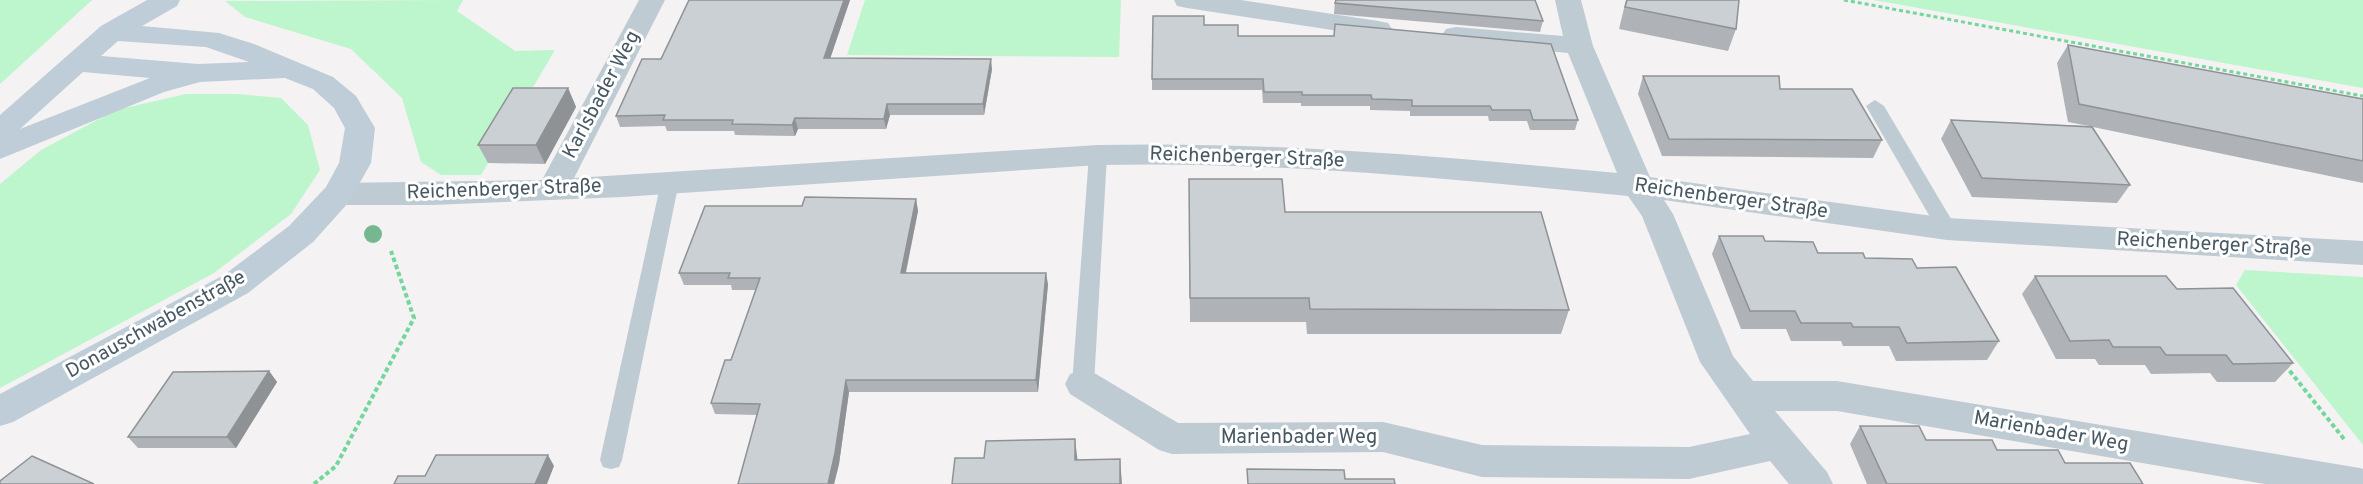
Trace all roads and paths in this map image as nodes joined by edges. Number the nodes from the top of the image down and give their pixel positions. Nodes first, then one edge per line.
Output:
1 (131, 0) edge
2 (166, 0) edge
3 (652, 0) edge
4 (1187, 0) edge
5 (1568, 0) edge
6 (1845, 0) edge
7 (111, 32) junction
8 (1580, 46) junction
9 (77, 63) junction
10 (288, 70) junction
11 (198, 73) junction
12 (2363, 96) edge
13 (1875, 106) dead end
14 (0, 131) edge
15 (0, 149) edge
16 (1098, 155) junction
17 (670, 182) junction
18 (1638, 186) junction
19 (552, 190) junction
20 (338, 194) junction
21 (1947, 229) junction
22 (391, 251) dead end
23 (2363, 254) edge
24 (2283, 362) edge
25 (1083, 384) joint
26 (1742, 396) junction
27 (0, 411) edge
28 (1778, 444) junction
29 (2349, 445) dead end
30 (611, 460) dead end
31 (314, 484) edge
32 (1813, 484) edge
33 (2360, 484) edge

1 - 7 street
2 - 7 street
3 - 19 street, Karlsbader Weg
4 - 8 street
5 - 8 street
6 - 12 path
7 - 9 street
7 - 10 street, Donauschwabenstraße
8 - 18 street
9 - 11 street, Donauschwabenstraße
9 - 14 street
10 - 11 street, Donauschwabenstraße
10 - 20 street, Donauschwabenstraße
11 - 15 street, Donauschwabenstraße
13 - 21 lane
16 - 17 street, Reichenberger Straße
16 - 18 street, Reichenberger Straße
16 - 25 lane
17 - 19 street, Reichenberger Straße
17 - 30 lane
18 - 21 street, Reichenberger Straße
18 - 26 street
19 - 20 street, Reichenberger Straße
20 - 27 street, Donauschwabenstraße
21 - 23 street, Reichenberger Straße
22 - 31 path
24 - 29 path
25 - 28 street, Marienbader Weg
26 - 28 street
26 - 33 street, Marienbader Weg
28 - 32 street

